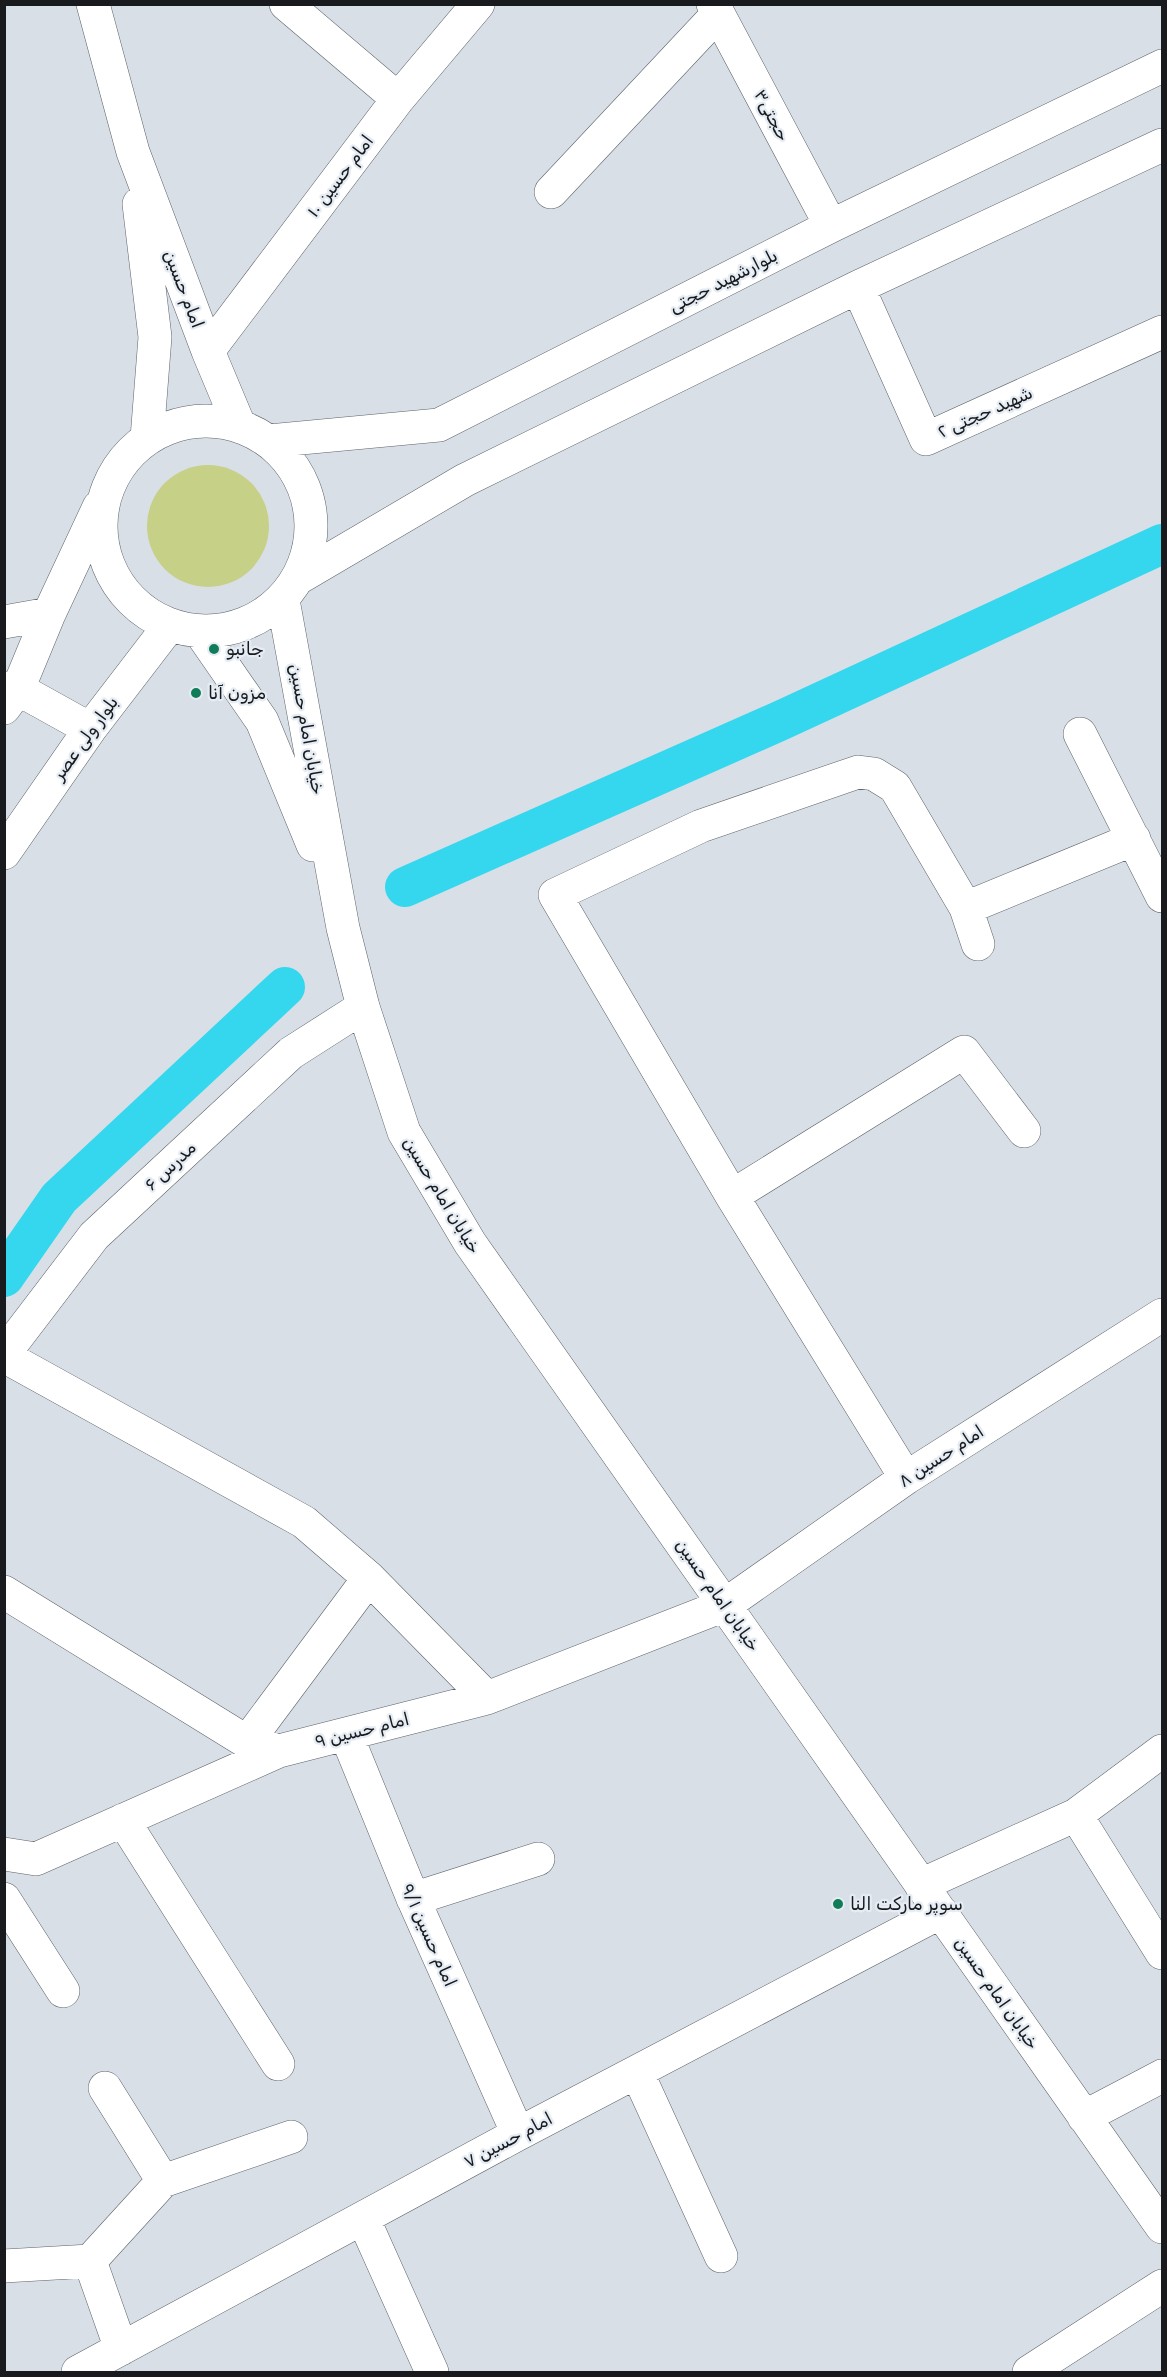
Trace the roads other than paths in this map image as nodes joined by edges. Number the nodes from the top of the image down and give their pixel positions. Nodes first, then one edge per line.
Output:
1 (93, 4) edge
2 (286, 4) edge
3 (478, 4) edge
4 (716, 9) edge
5 (1162, 66) edge
6 (398, 99) junction
7 (1162, 145) edge
8 (132, 152) junction
9 (551, 192) dead end
10 (831, 226) junction
11 (858, 287) junction
12 (1162, 332) edge
13 (208, 351) junction
14 (238, 425) junction
15 (147, 438) junction
16 (269, 441) junction
17 (105, 496) junction
18 (292, 589) junction
19 (49, 614) junction
20 (4, 622) edge
21 (169, 626) junction
22 (201, 633) junction
23 (9, 695) edge
24 (90, 729) junction
25 (1080, 734) dead end
26 (1134, 839) junction
27 (4, 853) edge
28 (1162, 896) edge
29 (966, 908) junction
30 (343, 928) junction
31 (978, 944) dead end
32 (363, 1007) junction
33 (1024, 1131) dead end
34 (732, 1196) junction
35 (1162, 1316) edge
36 (4, 1355) edge
37 (906, 1478) junction
38 (369, 1578) junction
39 (4, 1592) edge
40 (725, 1605) junction
41 (487, 1698) junction
42 (346, 1734) junction
43 (247, 1742) junction
44 (279, 1751) junction
45 (1162, 1751) edge
46 (1076, 1815) junction
47 (123, 1820) junction
48 (4, 1854) edge
49 (538, 1859) dead end
50 (921, 1885) junction
51 (4, 1899) edge
52 (413, 1899) junction
53 (941, 1912) junction
54 (1162, 1953) edge
55 (63, 1991) dead end
56 (278, 2064) dead end
57 (637, 2072) junction
58 (1162, 2076) edge
59 (105, 2088) dead end
60 (1084, 2117) junction
61 (518, 2134) junction
62 (291, 2137) dead end
63 (163, 2181) junction
64 (363, 2218) junction
65 (1162, 2227) edge
66 (721, 2256) dead end
67 (90, 2261) junction
68 (4, 2266) edge
69 (1162, 2286) edge
70 (121, 2349) junction
71 (78, 2373) edge
72 (432, 2373) edge
73 (1029, 2373) edge

1 - 8 street, امام حسین
2 - 6 street
3 - 6 street, ۱۰ امام حسین
4 - 9 street
4 - 10 street, حجتی۳
5 - 10 street, بلوارشهید حجتی
6 - 13 street, ۱۰ امام حسین
7 - 11 street
8 - 13 street, امام حسین
8 - 15 street, امام حسین
10 - 16 street, بلوارشهید حجتی
11 - 12 street, شهید حجتی ۲
11 - 18 street
13 - 14 street, امام حسین
14 - 15 street
14 - 16 street
15 - 17 street
16 - 18 street
17 - 19 street
17 - 21 street
18 - 22 street
18 - 30 street, خیابان امام حسین
19 - 20 street
19 - 23 street
21 - 22 street
21 - 24 street, بلوار ولی عصر
22 - 30 street, خیابان امام حسین
23 - 24 street
24 - 27 street, بلوار ولی عصر
25 - 26 street
26 - 28 street
26 - 29 street
29 - 31 street
29 - 34 street
30 - 32 street, خیابان امام حسین
32 - 36 street, مدرس ۶
32 - 40 street, خیابان امام حسین
33 - 34 street
34 - 37 street
35 - 37 street, امام حسین ۸
36 - 38 street
37 - 40 street, امام حسین ۸
38 - 41 street
38 - 43 street
39 - 43 street
40 - 41 street, امام حسین ۹
40 - 50 street, خیابان امام حسین
41 - 42 street, امام حسین ۹
42 - 44 street, امام حسین ۹
42 - 52 street, امام حسین ۹/۱
43 - 44 street
44 - 47 street, امام حسین ۹
45 - 46 street
46 - 50 street
46 - 54 street
47 - 48 street, امام حسین ۹
47 - 56 street
49 - 52 street
50 - 53 street, خیابان امام حسین
51 - 55 street
52 - 61 street, امام حسین ۹/۱
53 - 57 street, امام حسین ۷
53 - 60 street, خیابان امام حسین
57 - 61 street, امام حسین ۷
57 - 66 street
58 - 60 street
59 - 63 street
60 - 65 street, خیابان امام حسین
61 - 64 street, امام حسین ۷
62 - 63 street
63 - 67 street
64 - 70 street, امام حسین ۷
64 - 72 street
67 - 68 street
67 - 70 street
69 - 73 street
70 - 71 street, امام حسین ۷

